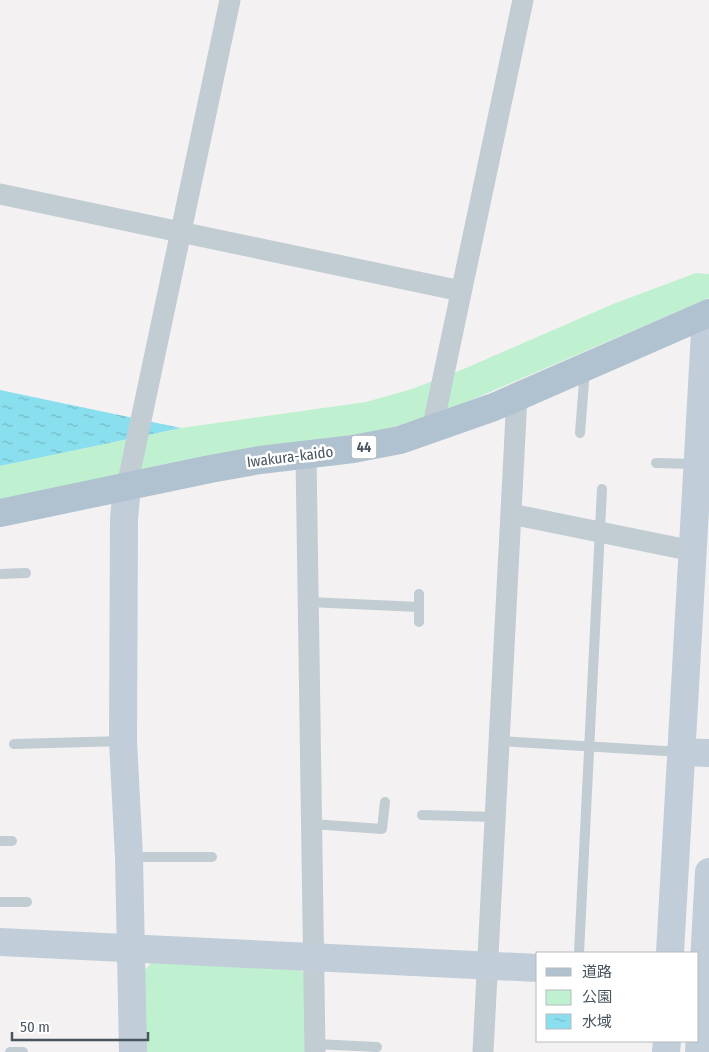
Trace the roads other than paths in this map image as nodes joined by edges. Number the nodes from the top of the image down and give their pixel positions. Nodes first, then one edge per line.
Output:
1 (230, 0) edge
2 (523, 0) edge
3 (0, 194) edge
4 (181, 232) junction
5 (461, 291) junction
6 (709, 313) edge
7 (709, 325) edge
8 (585, 366) junction
9 (517, 396) junction
10 (432, 430) junction
11 (580, 433) dead end
12 (306, 454) junction
13 (656, 463) dead end
14 (698, 464) junction
15 (127, 486) junction
16 (602, 489) dead end
17 (0, 513) edge
18 (511, 514) junction
19 (600, 534) junction
20 (693, 552) junction
21 (26, 573) dead end
22 (0, 574) edge
23 (419, 594) dead end
24 (309, 602) junction
25 (418, 607) junction
26 (418, 622) dead end
27 (124, 741) junction
28 (500, 742) junction
29 (14, 744) dead end
30 (590, 746) junction
31 (682, 752) junction
32 (709, 753) edge
33 (385, 802) dead end
34 (422, 815) dead end
35 (495, 817) junction
36 (312, 824) junction
37 (0, 841) edge
38 (12, 841) dead end
39 (129, 857) junction
40 (212, 857) dead end
41 (709, 872) edge
42 (0, 902) edge
43 (27, 902) dead end
44 (0, 942) edge
45 (131, 949) junction
46 (579, 952) edge
47 (670, 952) edge
48 (315, 958) junction
49 (488, 966) junction
50 (536, 968) edge
51 (706, 980) edge
52 (377, 1047) dead end
53 (315, 1048) edge
54 (10, 1052) edge
55 (23, 1052) edge
56 (133, 1052) edge
57 (483, 1052) edge
58 (699, 1052) edge

1 - 4 street
2 - 5 street
3 - 4 street
4 - 5 street
4 - 15 street
5 - 10 street
6 - 8 main road, Iwakura-kaido / 44
7 - 14 street
8 - 9 main road, Iwakura-kaido / 44
8 - 11 lane
9 - 10 main road, Iwakura-kaido / 44
9 - 18 street
10 - 12 main road, Iwakura-kaido / 44
12 - 15 main road, Iwakura-kaido / 44
12 - 24 street
13 - 14 lane
14 - 20 street
15 - 17 main road, Iwakura-kaido / 44
15 - 27 street
16 - 19 lane
18 - 19 street
18 - 28 street
19 - 20 street
19 - 30 lane
20 - 31 street
21 - 22 lane
23 - 25 lane
24 - 25 lane
24 - 36 street
25 - 26 lane
27 - 29 lane
27 - 39 street
28 - 30 lane
28 - 35 street
30 - 31 lane
30 - 46 lane
31 - 32 street
31 - 47 street
33 - 36 lane
34 - 35 lane
35 - 49 street
36 - 48 street
37 - 38 lane
39 - 40 lane
39 - 45 street
41 - 51 street
42 - 43 lane
44 - 45 street
45 - 48 street
45 - 56 street
48 - 49 street
48 - 53 street
49 - 50 street
49 - 57 street
51 - 58 street
52 - 53 lane
54 - 55 lane

